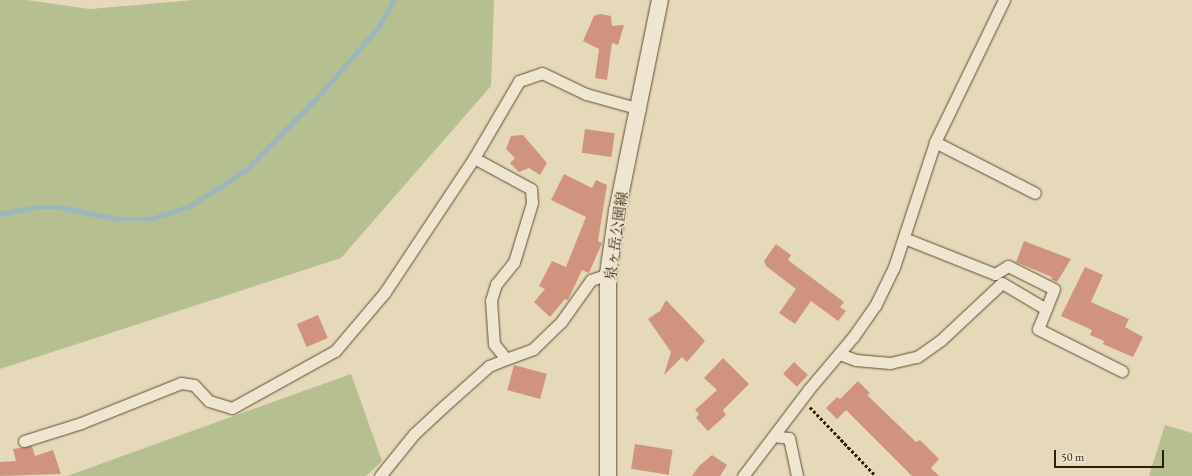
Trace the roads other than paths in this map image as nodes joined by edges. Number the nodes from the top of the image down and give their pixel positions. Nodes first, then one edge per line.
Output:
1 (660, 0) edge
2 (1004, 0) edge
3 (640, 109) junction
4 (935, 142) junction
5 (474, 158) junction
6 (1035, 193) dead end
7 (904, 238) junction
8 (608, 274) junction
9 (1046, 309) junction
10 (840, 354) junction
11 (506, 359) junction
12 (1122, 371) dead end
13 (774, 436) junction
14 (24, 441) dead end
15 (380, 476) edge
16 (608, 476) edge
17 (743, 476) edge
18 (797, 476) edge

1 - 3 main road, 泉ヶ岳公園線
2 - 4 street
3 - 5 street
3 - 8 main road, 泉ヶ岳公園線
4 - 6 street
4 - 7 street
5 - 11 street
5 - 14 street
7 - 9 street
7 - 10 street
8 - 11 street
8 - 16 main road, 泉ヶ岳公園線
9 - 10 street
9 - 12 street
10 - 13 street
11 - 15 street
13 - 17 street
13 - 18 street

